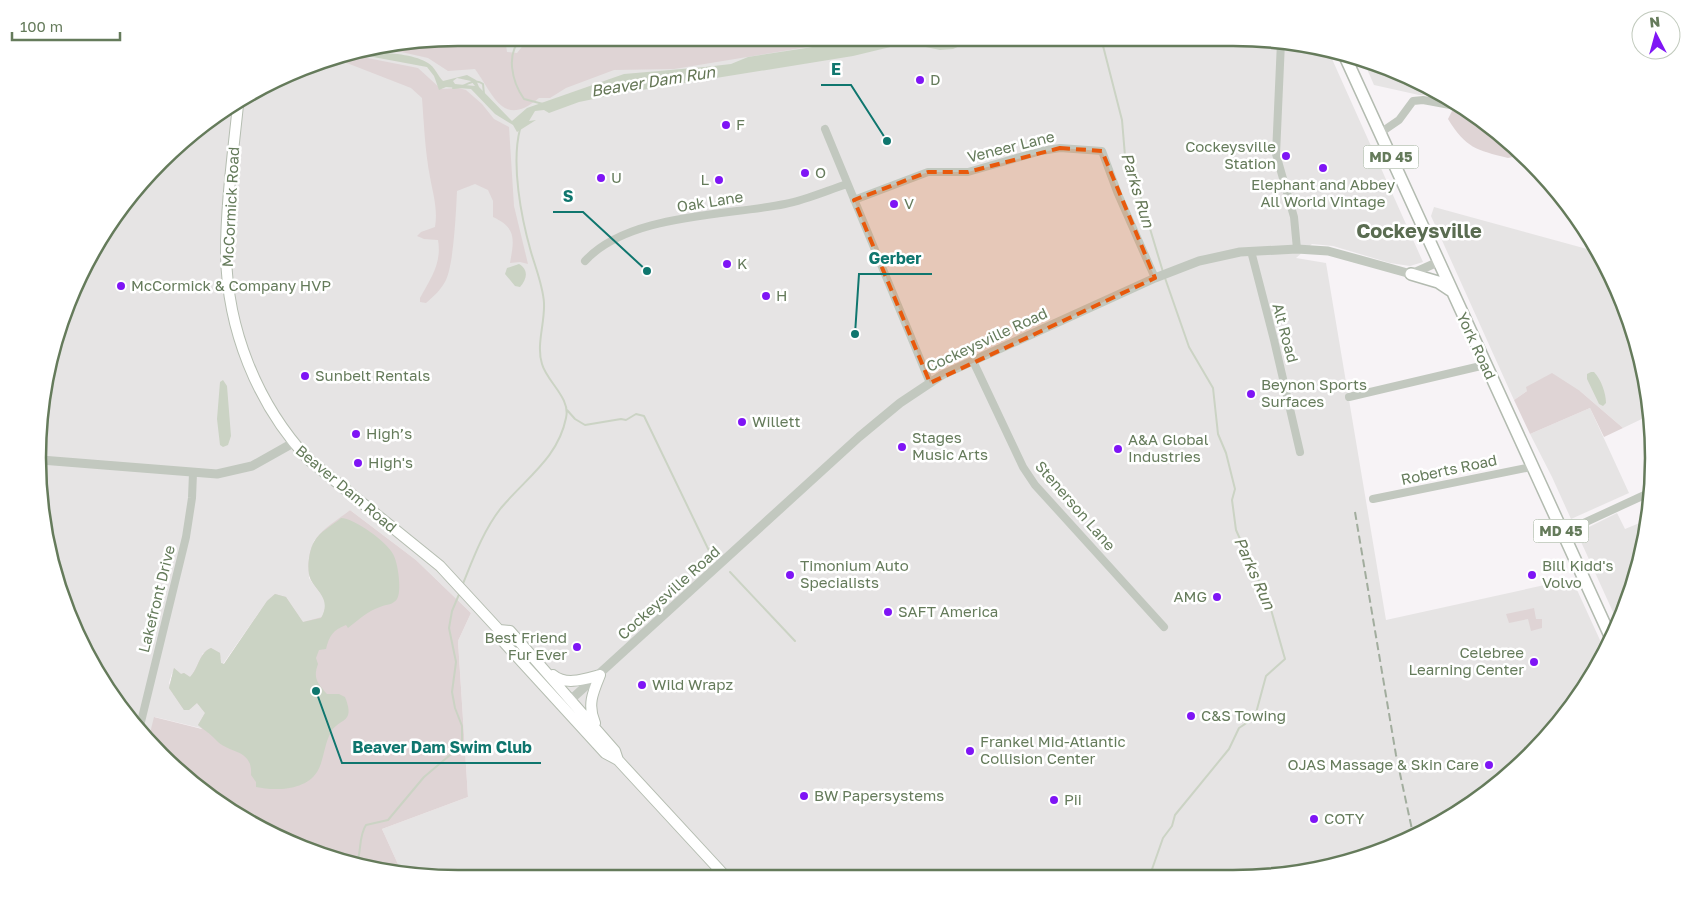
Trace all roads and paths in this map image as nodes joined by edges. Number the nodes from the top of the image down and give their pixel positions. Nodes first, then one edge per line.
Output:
1 (1282, 49) edge
2 (1348, 62) edge
3 (1442, 103) edge
4 (238, 110) edge
5 (824, 129) dead end
6 (1380, 133) junction
7 (847, 184) junction
8 (854, 200) junction
9 (1298, 249) junction
10 (1250, 251) junction
11 (585, 262) dead end
12 (1438, 262) junction
13 (1410, 274) junction
14 (1161, 275) junction
15 (1452, 293) junction
16 (973, 360) junction
17 (1485, 365) junction
18 (930, 382) junction
19 (1349, 397) dead end
20 (293, 443) junction
21 (1300, 452) dead end
22 (46, 460) edge
23 (1532, 467) junction
24 (193, 473) junction
25 (1643, 496) edge
26 (1373, 500) dead end
27 (1562, 532) junction
28 (1164, 627) dead end
29 (1607, 629) edge
30 (499, 630) junction
31 (541, 665) junction
32 (600, 674) junction
33 (571, 699) junction
34 (562, 708) junction
35 (141, 721) edge
36 (601, 735) junction
37 (618, 760) junction
38 (720, 870) edge

1 - 9 street
2 - 6 main road, York Road / MD 45
3 - 6 street
4 - 20 main road, McCormick Road
5 - 7 street
6 - 12 main road, York Road / MD 45
7 - 8 street
7 - 11 street, Oak Lane
8 - 14 street, Veneer Lane
8 - 18 street
9 - 10 street, Cockeysville Road
9 - 13 street, Cockeysville Road
10 - 14 street, Cockeysville Road
10 - 21 street, Alt Road
12 - 13 street
12 - 15 main road, York Road / MD 45
13 - 15 main road
14 - 16 street, Cockeysville Road
15 - 17 main road, York Road / MD 45
16 - 18 street, Cockeysville Road
16 - 28 street, Stenerson Lane
17 - 19 street
17 - 23 main road, York Road / MD 45
18 - 32 street, Cockeysville Road
20 - 24 street, Beaver Dam Road
20 - 30 main road, Beaver Dam Road
22 - 24 street, Beaver Dam Road
23 - 26 street, Roberts Road
23 - 27 main road, York Road / MD 45
24 - 35 street, Lakefront Drive
25 - 27 street
27 - 29 main road, York Road / MD 45
30 - 31 main road, Beaver Dam Road
30 - 34 main road, Beaver Dam Road
31 - 32 main road
31 - 33 main road, Beaver Dam Road
32 - 33 street, Cockeysville Road
32 - 36 main road
33 - 34 street, Cockeysville Road
33 - 36 main road, Beaver Dam Road
34 - 37 main road, Beaver Dam Road
36 - 37 main road, Beaver Dam Road
37 - 38 main road, Beaver Dam Road

